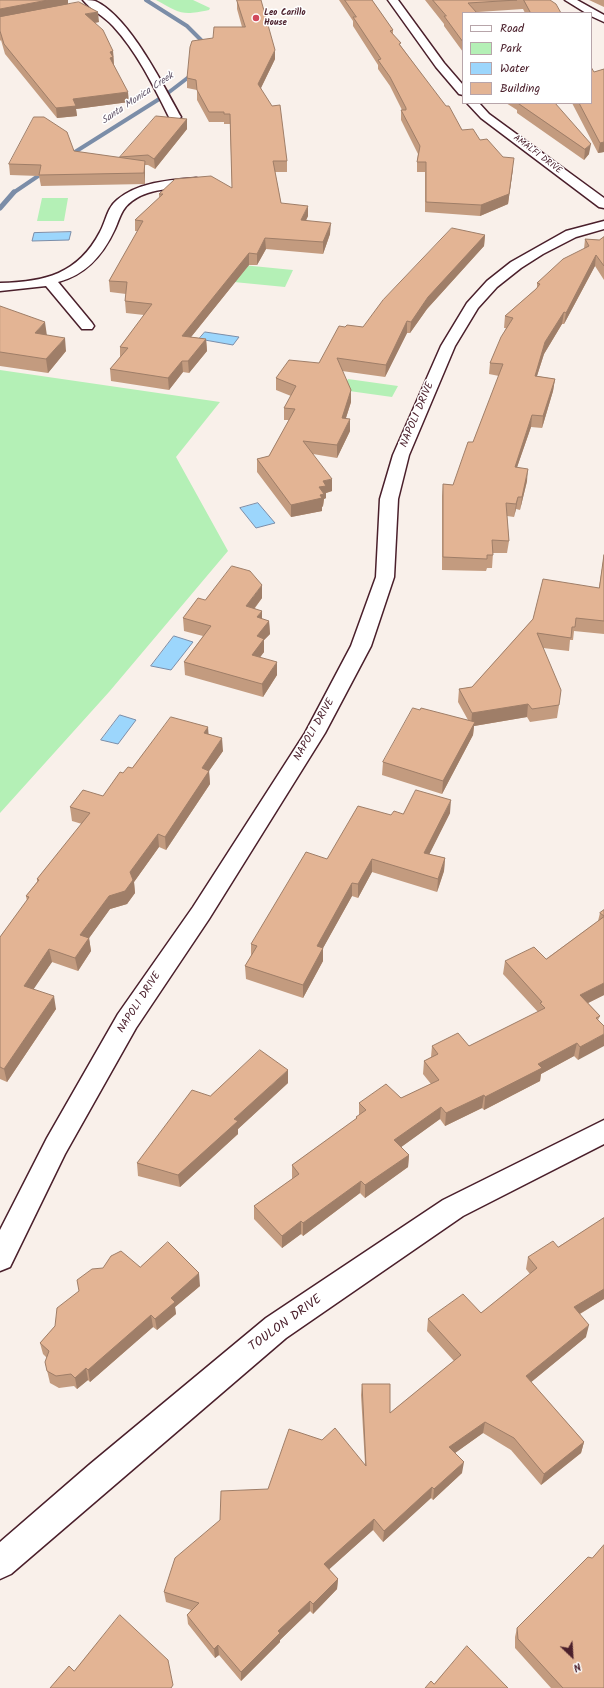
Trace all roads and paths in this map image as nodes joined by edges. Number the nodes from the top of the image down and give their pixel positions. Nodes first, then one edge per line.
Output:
1 (393, 0) edge
2 (570, 0) edge
3 (88, 4) edge
4 (591, 12) edge
5 (592, 12) edge
6 (604, 19) edge
7 (462, 91) edge
8 (474, 104) edge
9 (175, 117) edge
10 (206, 181) edge
11 (604, 204) edge
12 (604, 225) edge
13 (50, 281) junction
14 (0, 287) edge
15 (87, 326) dead end
16 (604, 1131) edge
17 (0, 1258) edge
18 (0, 1563) edge

1 - 7 street
2 - 4 street
3 - 9 street
5 - 6 street
8 - 11 street, AMALFI DRIVE
10 - 13 street
12 - 17 street, NAPOLI DRIVE
13 - 14 street
13 - 15 street
16 - 18 street, TOULON DRIVE

